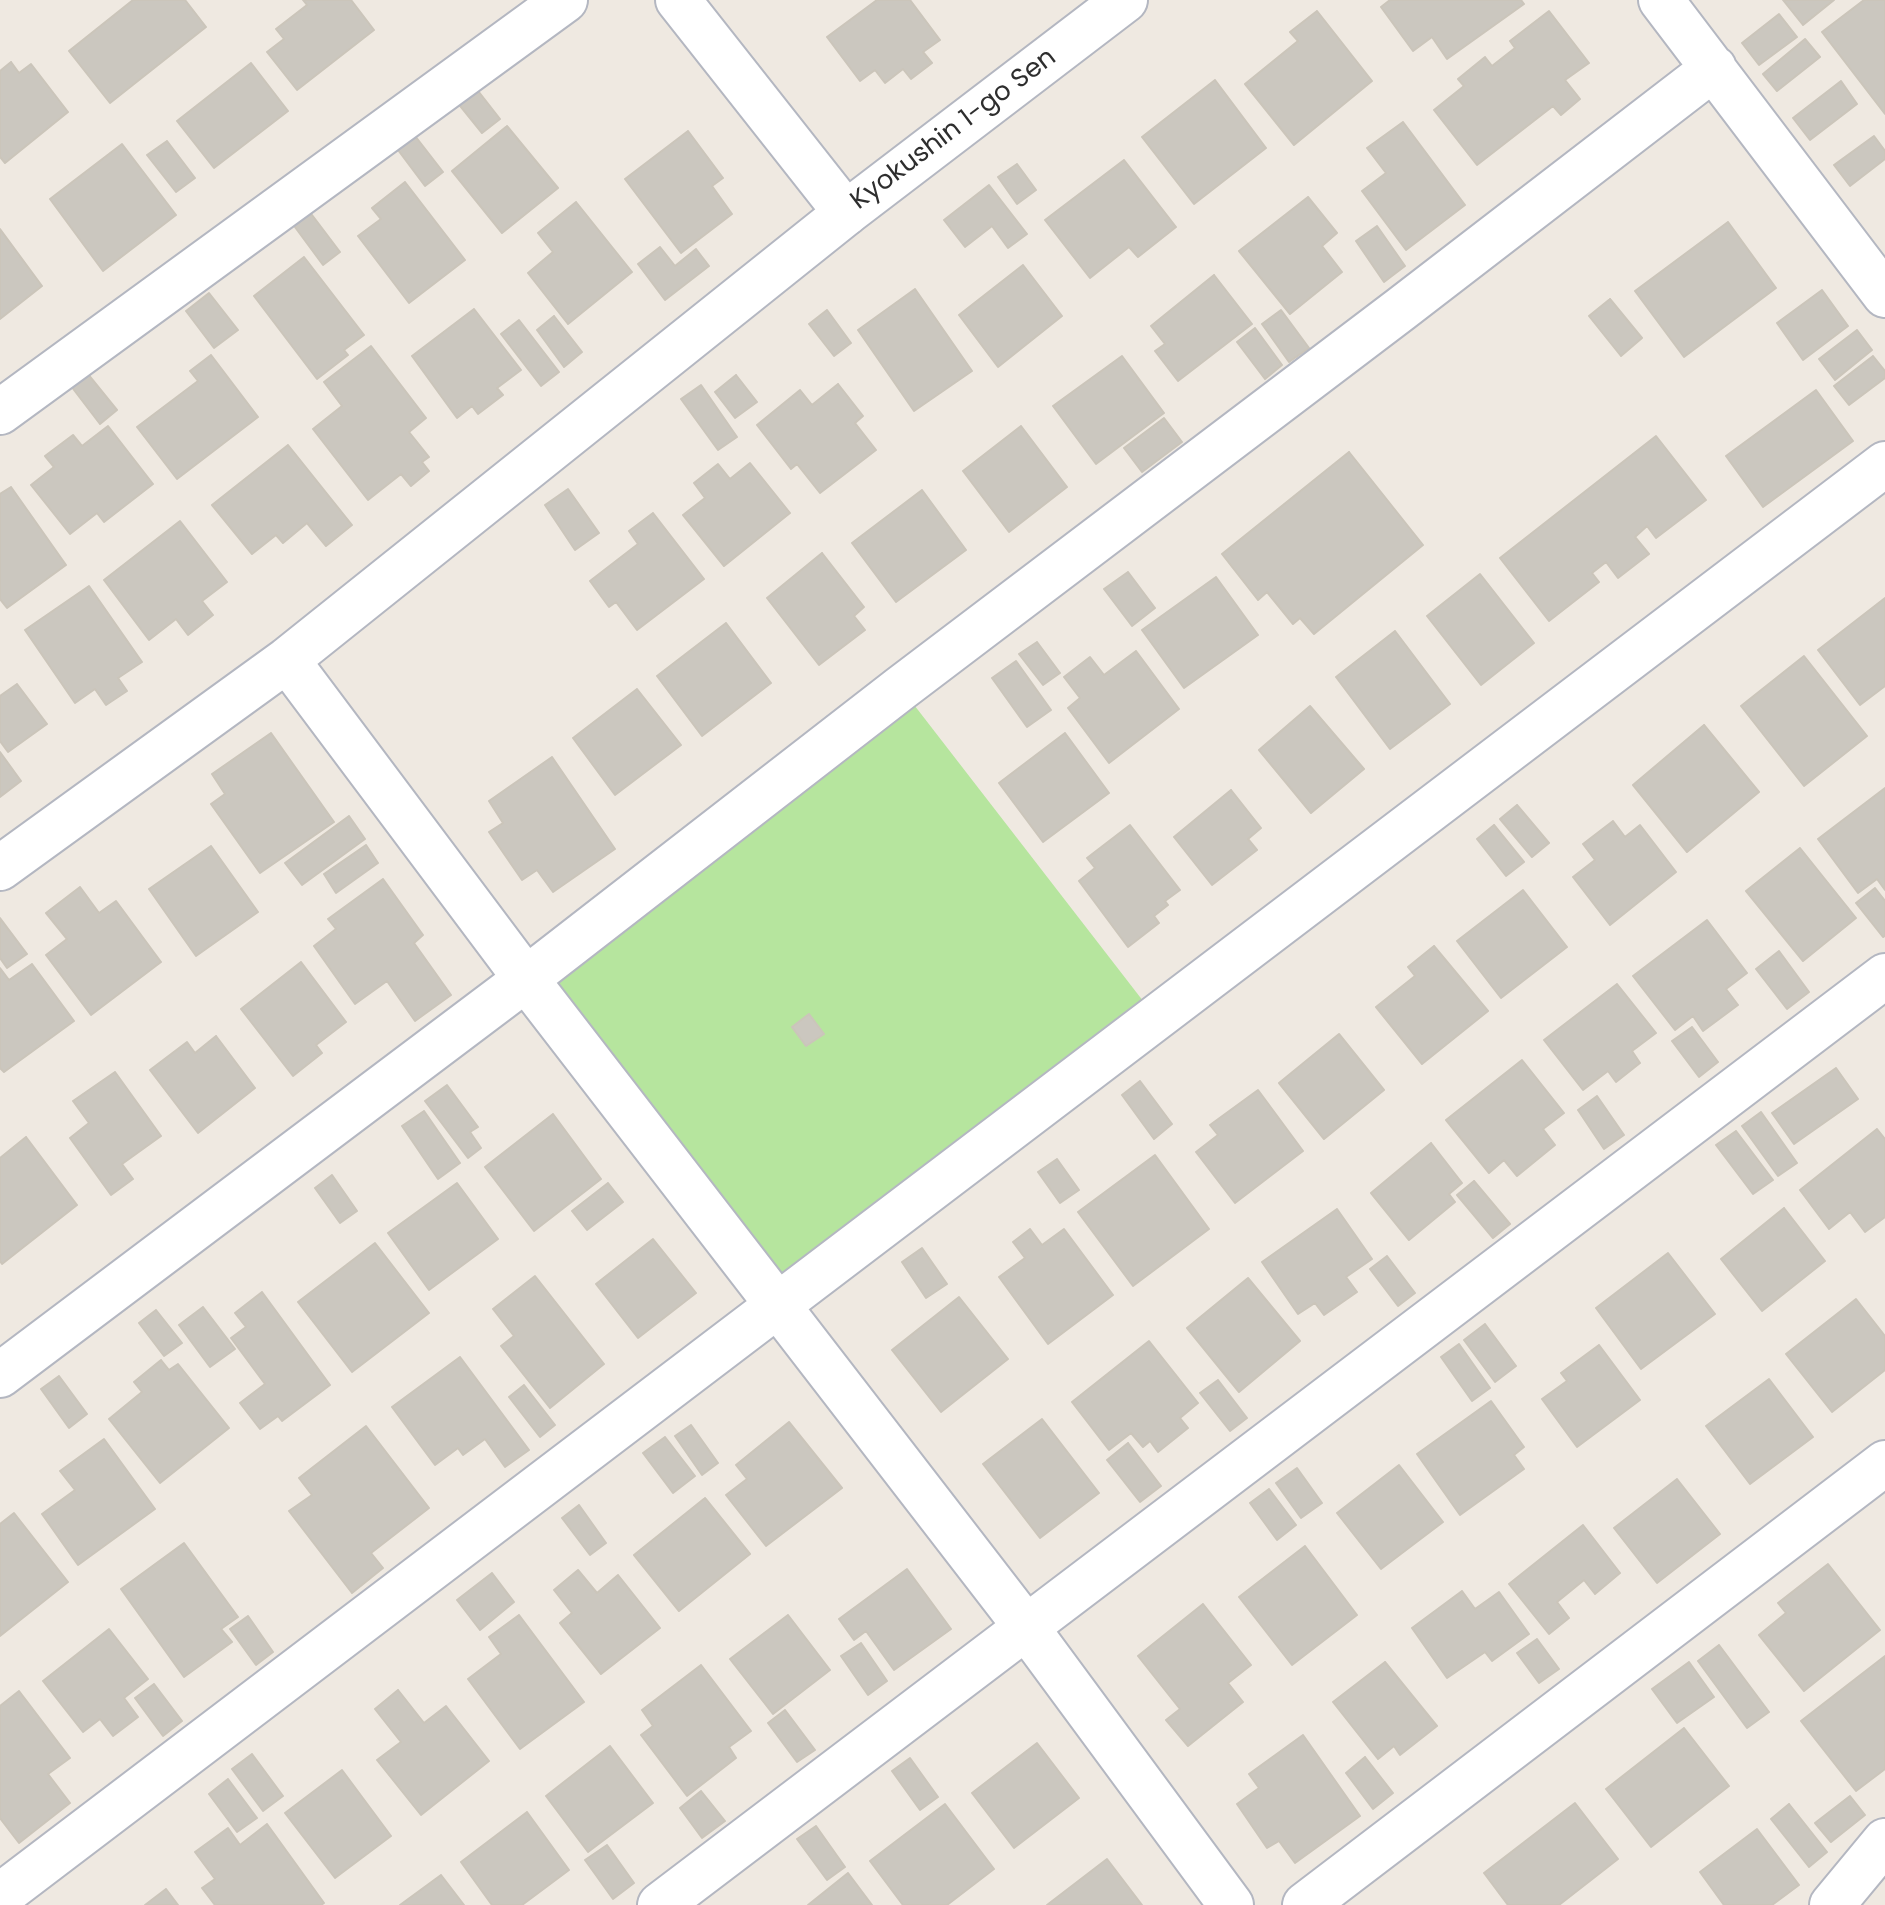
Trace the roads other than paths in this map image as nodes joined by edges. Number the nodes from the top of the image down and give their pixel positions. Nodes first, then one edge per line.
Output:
1 (565, 0) edge
2 (678, 0) edge
3 (1125, 0) edge
4 (1661, 0) edge
5 (1714, 68) junction
6 (846, 213) junction
7 (1885, 295) edge
8 (0, 412) edge
9 (1885, 464) edge
10 (287, 660) junction
11 (0, 868) edge
12 (1885, 976) edge
13 (526, 979) junction
14 (778, 1307) junction
15 (0, 1375) edge
16 (1885, 1463) edge
17 (1026, 1627) junction
18 (1885, 1841) edge
19 (0, 1896) edge
20 (660, 1905) edge
21 (1231, 1905) edge
22 (1305, 1905) edge
23 (1832, 1905) edge

1 - 8 street
2 - 6 street, Kyokushin 1-go Sen
3 - 6 street, Kyokushin 1-go Sen
4 - 5 street
5 - 7 street
5 - 13 street
6 - 10 street
9 - 14 street
10 - 11 street
10 - 13 street
12 - 17 street
13 - 14 street
13 - 15 street
14 - 17 street
14 - 19 street
16 - 22 street
17 - 20 street
17 - 21 street
18 - 23 street

